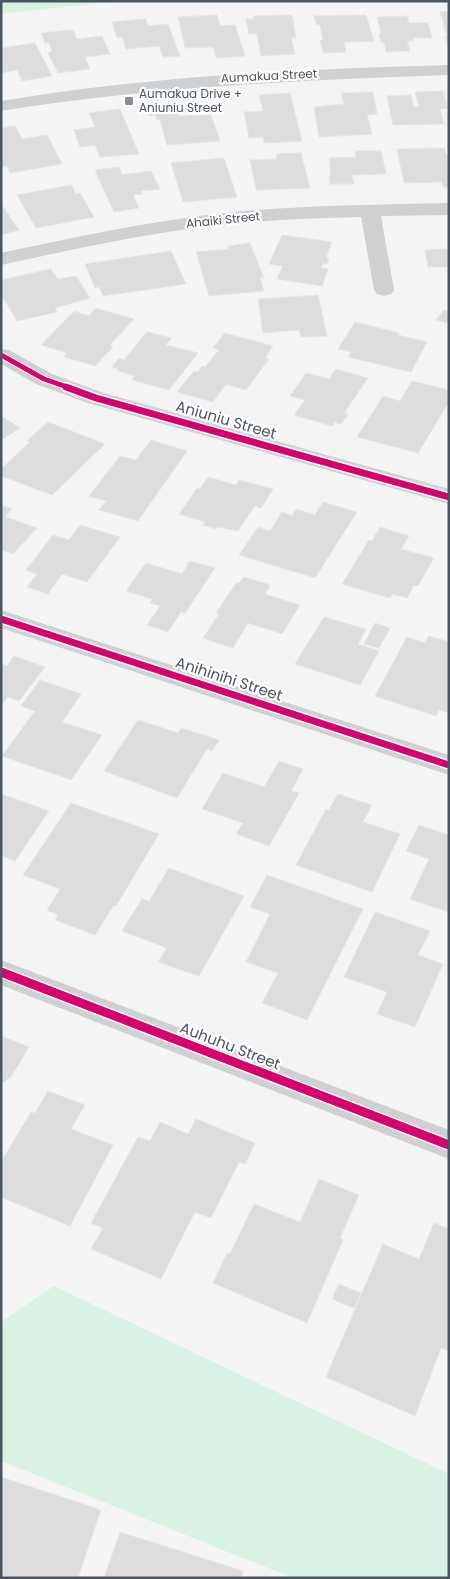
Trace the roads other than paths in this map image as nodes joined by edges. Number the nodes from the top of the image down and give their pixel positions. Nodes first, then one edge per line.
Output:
1 (449, 70) edge
2 (1, 106) edge
3 (449, 209) edge
4 (370, 211) junction
5 (1, 260) edge
6 (384, 290) dead end
7 (1, 356) edge
8 (449, 497) edge
9 (1, 619) edge
10 (449, 765) edge
11 (1, 972) edge
12 (447, 1140) edge

1 - 2 street, Aumakua Street
3 - 4 street, Ahaiki Street
4 - 5 street, Ahaiki Street
4 - 6 street
7 - 8 street, Aniuniu Street
9 - 10 street, Anihinihi Street
11 - 12 street, Auhuhu Street

